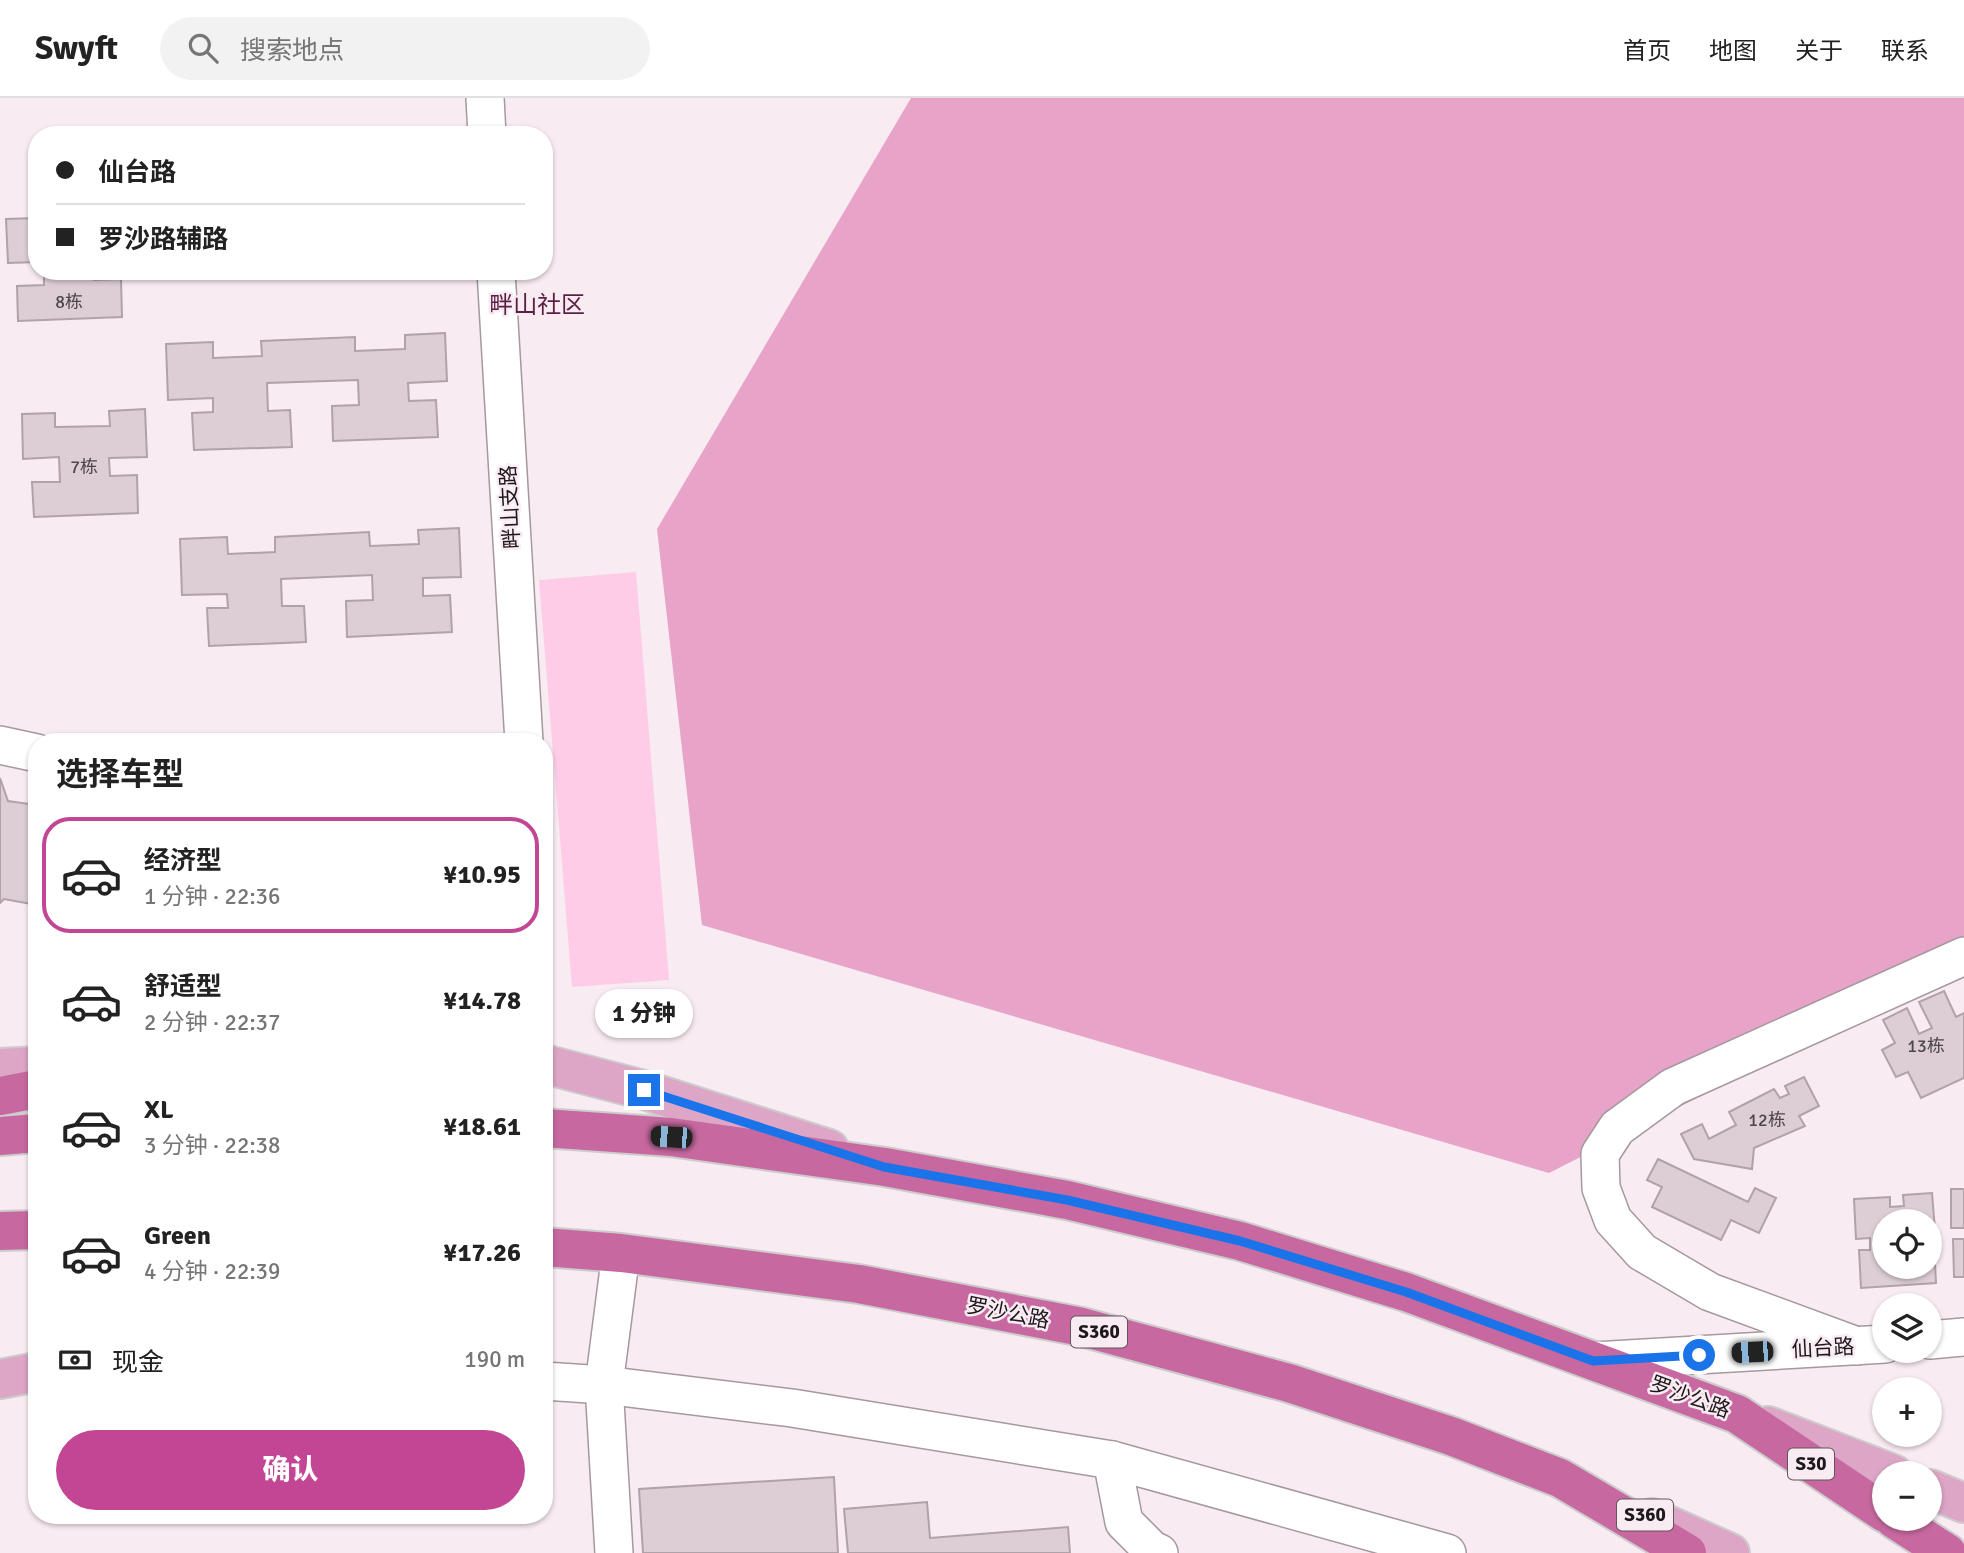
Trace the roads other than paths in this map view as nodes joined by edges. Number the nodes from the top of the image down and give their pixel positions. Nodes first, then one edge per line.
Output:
1 (485, 98) edge
2 (487, 126) edge
3 (497, 280) edge
4 (523, 733) edge
5 (0, 745) edge
6 (28, 751) edge
7 (1964, 956) edge
8 (28, 1066) edge
9 (553, 1066) edge
10 (0, 1068) edge
11 (28, 1090) edge
12 (0, 1096) edge
13 (553, 1129) edge
14 (28, 1134) edge
15 (0, 1136) edge
16 (884, 1167) junction
17 (28, 1230) edge
18 (0, 1231) edge
19 (553, 1248) edge
20 (621, 1252) junction
21 (553, 1265) edge
22 (1964, 1337) edge
23 (1942, 1339) edge
24 (1871, 1345) edge
25 (1593, 1361) junction
26 (28, 1374) edge
27 (0, 1379) edge
28 (553, 1382) edge
29 (604, 1385) junction
30 (28, 1390) edge
31 (0, 1392) edge
32 (1737, 1414) junction
33 (1112, 1461) junction
34 (1872, 1466) edge
35 (1560, 1478) junction
36 (1942, 1494) edge
37 (1964, 1503) edge
38 (1872, 1504) edge
39 (1913, 1531) edge
40 (1387, 1545) edge
41 (614, 1553) edge
42 (1159, 1553) edge
43 (1447, 1553) edge
44 (1687, 1553) edge
45 (1730, 1553) edge
46 (1947, 1553) edge

1 - 2 street
3 - 4 street, 畔山支路
5 - 6 street
7 - 24 street
8 - 10 main road
9 - 16 main road
11 - 12 highway
13 - 16 highway, 罗沙公路
14 - 15 highway
16 - 25 highway, 罗沙公路
17 - 18 highway
19 - 20 highway, 罗沙公路 / S360
20 - 21 main road
20 - 29 street
20 - 35 highway, 罗沙公路 / S360
22 - 23 street
24 - 25 street, 仙台路
25 - 32 highway, 罗沙公路
26 - 27 main road
28 - 29 street
29 - 33 street
29 - 41 street
30 - 31 street
32 - 34 main road, 罗沙公路
32 - 38 highway, S30
33 - 40 street
33 - 42 street
35 - 44 highway
35 - 45 main road, 罗沙公路 / S360
36 - 37 main road
39 - 46 highway
40 - 43 street

